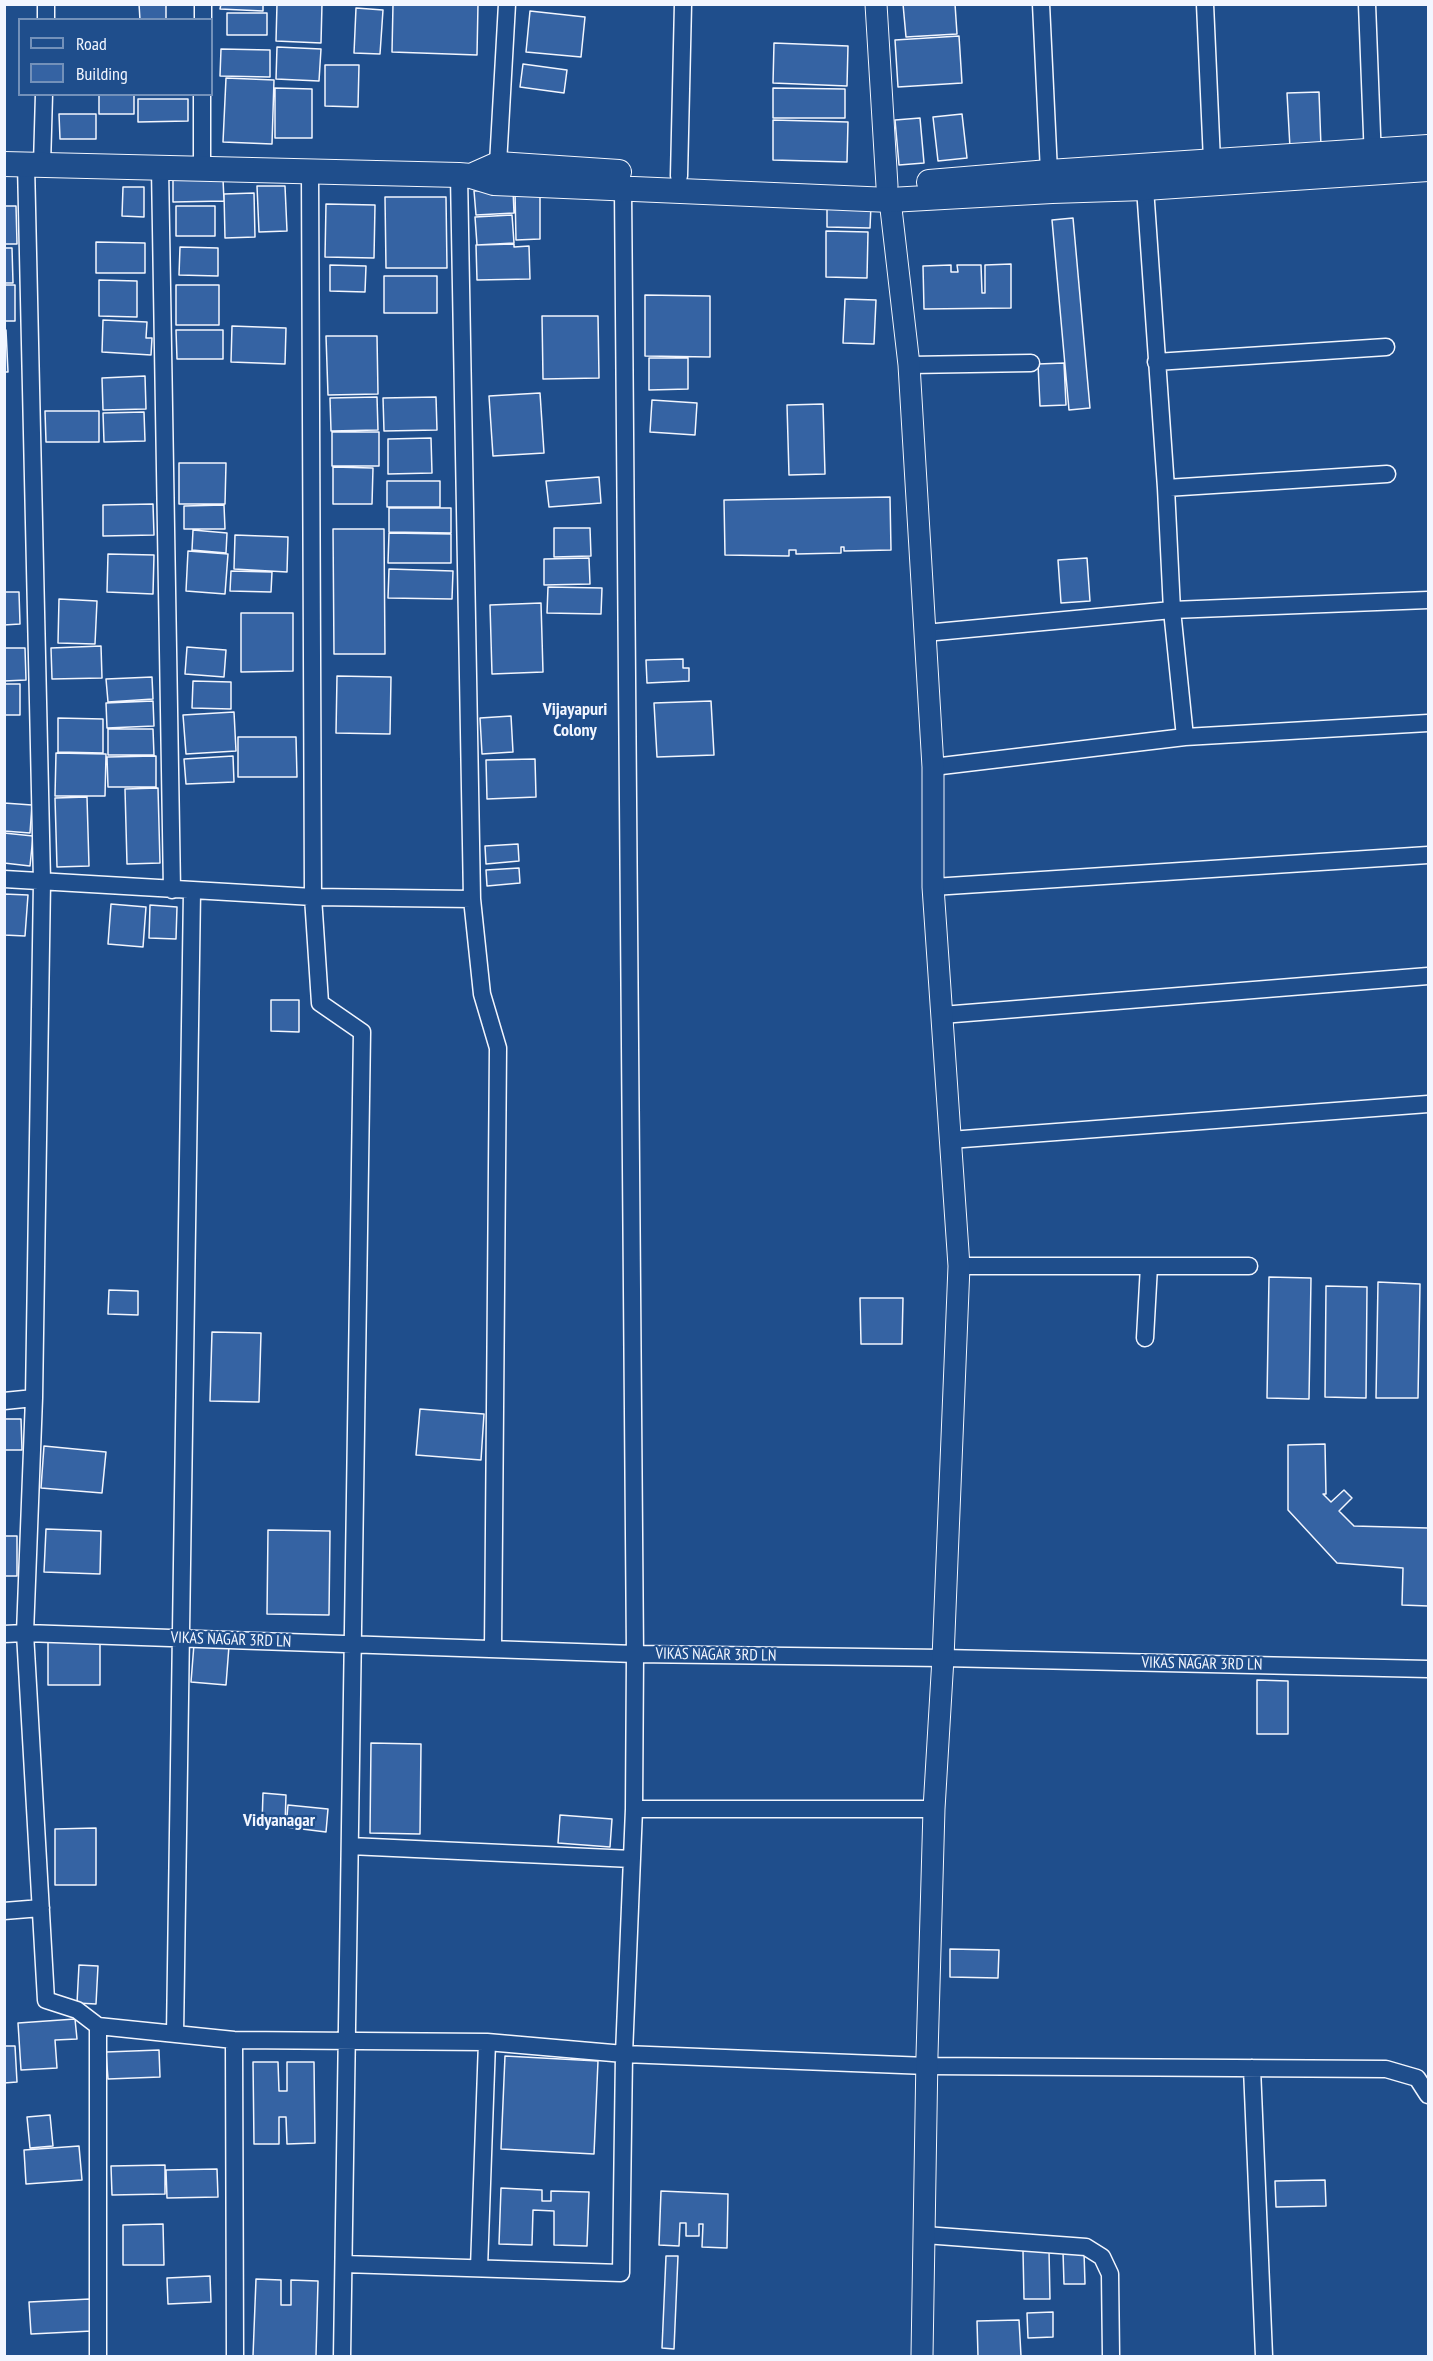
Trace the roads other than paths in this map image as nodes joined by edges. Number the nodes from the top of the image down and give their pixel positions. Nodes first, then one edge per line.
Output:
1 (507, 4) edge
2 (683, 4) edge
3 (876, 4) edge
4 (1041, 4) edge
5 (1206, 4) edge
6 (1367, 4) edge
7 (43, 96) edge
8 (202, 96) edge
9 (1428, 147) edge
10 (1373, 161) junction
11 (1212, 162) junction
12 (24, 164) edge
13 (498, 164) junction
14 (160, 168) junction
15 (202, 168) junction
16 (1428, 168) edge
17 (310, 172) junction
18 (1049, 172) junction
19 (465, 176) junction
20 (679, 176) junction
21 (1145, 188) junction
22 (623, 189) junction
23 (889, 193) junction
24 (1386, 347) dead end
25 (1156, 362) junction
26 (1031, 363) dead end
27 (909, 365) junction
28 (1387, 474) dead end
29 (1166, 488) junction
30 (1428, 600) edge
31 (1172, 610) junction
32 (925, 633) junction
33 (1428, 723) edge
34 (1185, 737) junction
35 (933, 767) junction
36 (1428, 855) edge
37 (4, 879) edge
38 (42, 881) junction
39 (933, 887) junction
40 (172, 890) junction
41 (192, 891) junction
42 (313, 897) junction
43 (472, 899) junction
44 (1428, 976) edge
45 (942, 1016) junction
46 (1428, 1104) edge
47 (950, 1140) junction
48 (959, 1266) junction
49 (1149, 1266) junction
50 (1249, 1266) dead end
51 (1145, 1338) dead end
52 (34, 1398) junction
53 (4, 1401) edge
54 (25, 1633) junction
55 (4, 1634) edge
56 (183, 1638) junction
57 (352, 1644) junction
58 (492, 1649) junction
59 (635, 1654) junction
60 (943, 1658) junction
61 (1428, 1669) edge
62 (634, 1809) junction
63 (934, 1809) junction
64 (350, 1845) junction
65 (632, 1859) junction
66 (41, 1908) junction
67 (4, 1911) edge
68 (98, 2026) junction
69 (175, 2034) junction
70 (234, 2040) junction
71 (345, 2040) junction
72 (487, 2042) junction
73 (624, 2054) junction
74 (927, 2066) junction
75 (1252, 2068) junction
76 (1428, 2096) edge
77 (925, 2235) junction
78 (344, 2264) junction
79 (479, 2268) junction
80 (98, 2356) edge
81 (235, 2356) edge
82 (342, 2356) edge
83 (922, 2356) edge
84 (1110, 2356) edge
85 (1264, 2356) edge

1 - 13 street
2 - 20 street
3 - 23 street
4 - 18 street
5 - 11 street
6 - 10 street
7 - 12 street
8 - 15 street
9 - 10 main road
10 - 11 main road
10 - 16 main road
10 - 21 main road
11 - 18 main road
12 - 14 main road
12 - 38 street
13 - 19 main road
13 - 20 main road
14 - 15 main road
14 - 40 street
15 - 17 main road
17 - 19 main road
17 - 42 street
18 - 23 main road
19 - 22 main road
19 - 43 street
20 - 23 main road
21 - 23 main road
21 - 25 street
22 - 23 main road
22 - 59 street
23 - 27 street
24 - 25 street
25 - 29 street
26 - 27 street
27 - 32 street
28 - 29 street
29 - 31 street
30 - 31 street
31 - 32 street
31 - 34 street
32 - 35 street
33 - 34 street
34 - 35 street
35 - 39 street
36 - 39 street
37 - 38 street
38 - 40 street
38 - 52 street
39 - 45 street
40 - 41 street
41 - 42 street
41 - 56 street
42 - 43 street
42 - 57 street
43 - 58 street
44 - 45 street
45 - 47 street
46 - 47 street
47 - 48 street
48 - 49 street
48 - 60 street
49 - 50 street
49 - 51 street
52 - 53 street
52 - 54 street
54 - 55 street, VIKAS NAGAR 3RD LN
54 - 56 street, VIKAS NAGAR 3RD LN
54 - 66 street
56 - 57 street, VIKAS NAGAR 3RD LN
56 - 69 street
57 - 58 street, VIKAS NAGAR 3RD LN
57 - 64 street
58 - 59 street, VIKAS NAGAR 3RD LN
59 - 60 street, VIKAS NAGAR 3RD LN
59 - 62 street
60 - 61 street, VIKAS NAGAR 3RD LN
60 - 63 street
62 - 63 street
62 - 65 street
63 - 74 street
64 - 65 street
64 - 71 street
65 - 73 street
66 - 67 street
66 - 68 street
68 - 69 street
68 - 80 street
69 - 70 street
70 - 71 street
70 - 81 street
71 - 72 street
71 - 78 street
72 - 73 street
72 - 79 street
73 - 74 street
73 - 79 street
74 - 75 street
74 - 77 street
75 - 76 street
75 - 85 street
77 - 83 street
77 - 84 street
78 - 79 street
78 - 82 street

